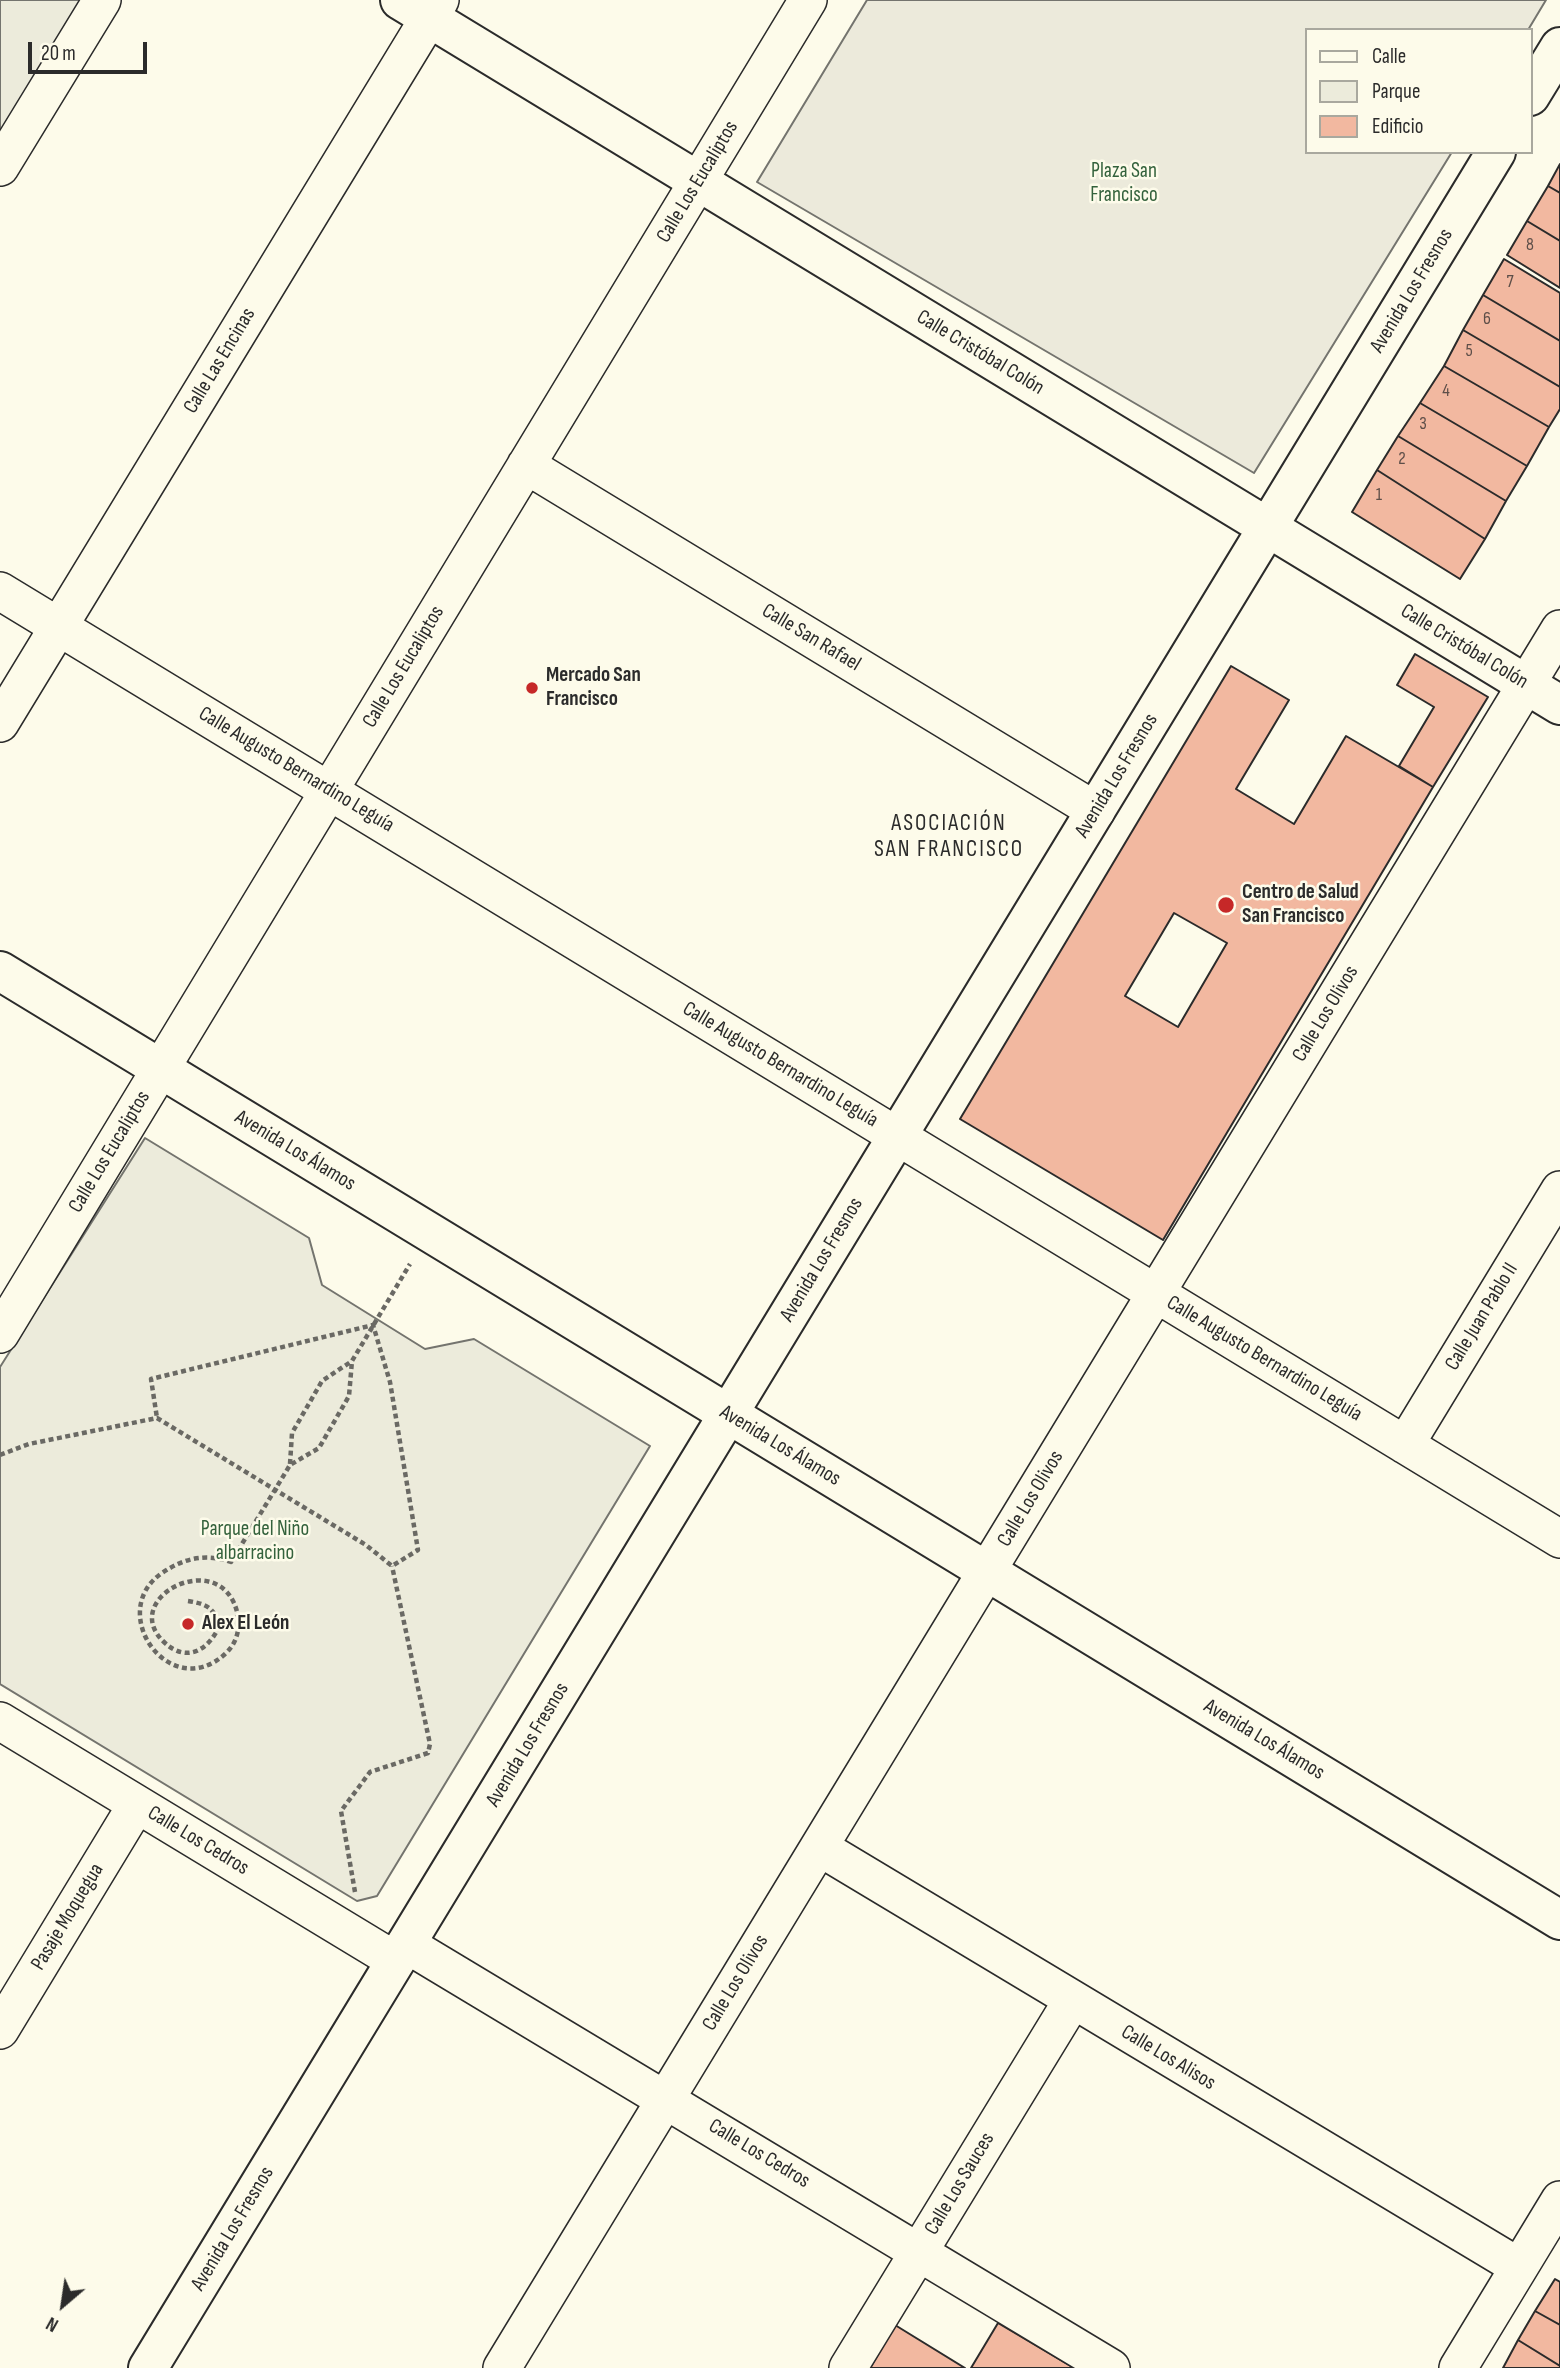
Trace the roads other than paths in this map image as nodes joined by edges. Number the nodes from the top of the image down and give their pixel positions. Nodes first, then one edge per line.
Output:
1 (102, 0) edge
2 (808, 0) edge
3 (423, 6) edge
4 (1560, 47) edge
5 (1532, 93) edge
6 (1495, 154) edge
7 (0, 167) edge
8 (698, 181) junction
9 (526, 465) junction
10 (1268, 528) junction
11 (0, 591) edge
12 (58, 626) junction
13 (1560, 629) edge
14 (1527, 685) junction
15 (1560, 705) edge
16 (0, 723) edge
17 (329, 791) junction
18 (1096, 811) junction
19 (0, 971) edge
20 (161, 1069) junction
21 (898, 1136) junction
22 (1559, 1193) edge
23 (1156, 1294) junction
24 (0, 1334) edge
25 (729, 1415) junction
26 (1405, 1445) junction
27 (1560, 1539) edge
28 (987, 1572) junction
29 (0, 1721) edge
30 (137, 1804) junction
31 (819, 1847) junction
32 (1560, 1920) edge
33 (401, 1952) junction
34 (1072, 2001) junction
35 (0, 2030) edge
36 (666, 2098) junction
37 (1560, 2200) edge
38 (919, 2252) junction
39 (1519, 2267) junction
40 (148, 2368) edge
41 (502, 2368) edge
42 (848, 2368) edge
43 (1111, 2368) edge
44 (1458, 2368) edge

1 - 7 street
2 - 8 street, Calle Los Eucaliptos
3 - 8 street, Calle Cristóbal Colón
3 - 12 street, Calle Las Encinas
4 - 5 street
6 - 10 street, Avenida Los Fresnos
8 - 9 street, Calle Los Eucaliptos
8 - 10 street, Calle Cristóbal Colón
9 - 17 street, Calle Los Eucaliptos
9 - 18 street, Calle San Rafael
10 - 14 street, Calle Cristóbal Colón
10 - 18 street, Avenida Los Fresnos
11 - 12 street, Calle Augusto Bernardino Leguía
12 - 16 street, Calle Las Encinas
12 - 17 street, Calle Augusto Bernardino Leguía
13 - 14 street, Calle Los Olivos
14 - 15 street, Calle Cristóbal Colón
14 - 23 street, Calle Los Olivos
17 - 20 street, Calle Los Eucaliptos
17 - 21 street, Calle Augusto Bernardino Leguía
18 - 21 street, Avenida Los Fresnos
19 - 20 street, Avenida Los Álamos
20 - 24 street, Calle Los Eucaliptos
20 - 25 street, Avenida Los Álamos
21 - 23 street, Calle Augusto Bernardino Leguía
21 - 25 street, Avenida Los Fresnos
22 - 26 street, Calle Juan Pablo II
23 - 26 street, Calle Augusto Bernardino Leguía
23 - 28 street, Calle Los Olivos
25 - 28 street, Avenida Los Álamos
25 - 33 street, Avenida Los Fresnos
26 - 27 street, Calle Augusto Bernardino Leguía
28 - 31 street, Calle Los Olivos
28 - 32 street, Avenida Los Álamos
29 - 30 street, Calle Los Cedros
30 - 33 street, Calle Los Cedros
30 - 35 street, Pasaje Moquegua
31 - 34 street, Calle Los Alisos
31 - 36 street, Calle Los Olivos
33 - 36 street, Calle Los Cedros
33 - 40 street, Avenida Los Fresnos
34 - 38 street, Calle Los Sauces
34 - 39 street, Calle Los Alisos
36 - 38 street, Calle Los Cedros
36 - 41 street, Calle Los Olivos
37 - 39 street
38 - 42 street, Calle Los Sauces
38 - 43 street, Calle Los Cedros
39 - 44 street

